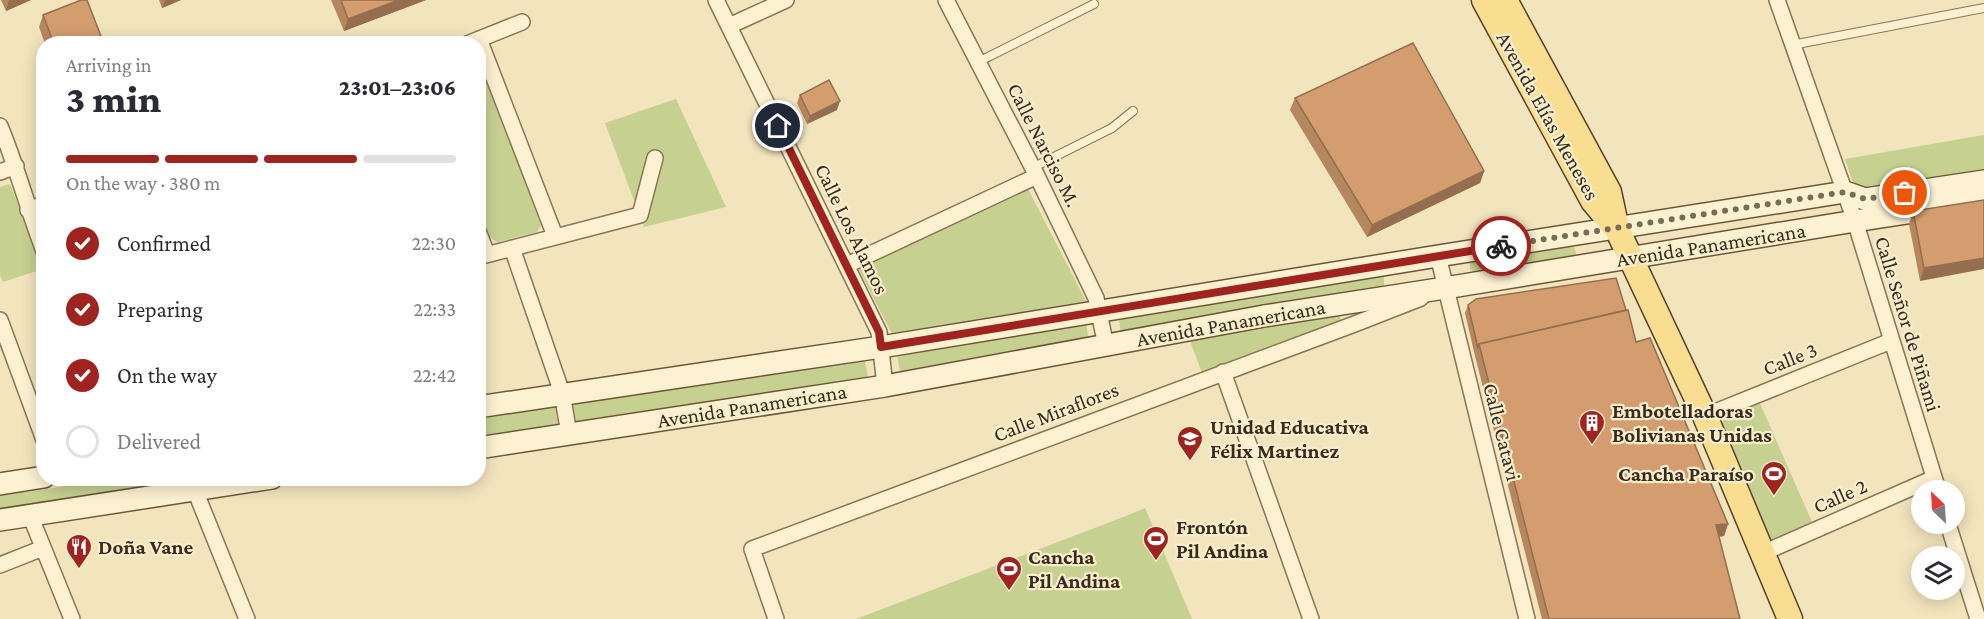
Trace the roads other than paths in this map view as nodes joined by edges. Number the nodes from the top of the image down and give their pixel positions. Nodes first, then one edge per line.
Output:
1 (716, 0) edge
2 (786, 0) edge
3 (946, 0) edge
4 (1484, 0) edge
5 (1505, 0) edge
6 (1777, 0) edge
7 (1094, 4) dead end
8 (1984, 8) edge
9 (522, 22) dead end
10 (729, 26) junction
11 (486, 36) edge
12 (1792, 45) junction
13 (978, 62) junction
14 (486, 72) edge
15 (1133, 111) dead end
16 (0, 126) edge
17 (655, 158) dead end
18 (16, 166) junction
19 (0, 172) edge
20 (1035, 172) junction
21 (1984, 181) edge
22 (1845, 192) junction
23 (1984, 201) edge
24 (36, 207) edge
25 (28, 210) junction
26 (1855, 220) junction
27 (1617, 229) junction
28 (36, 230) edge
29 (555, 236) junction
30 (512, 248) junction
31 (486, 255) edge
32 (1438, 256) junction
33 (1631, 258) junction
34 (847, 265) junction
35 (1445, 288) junction
36 (1100, 311) junction
37 (0, 320) edge
38 (1891, 341) junction
39 (1106, 346) junction
40 (881, 347) junction
41 (1223, 372) junction
42 (885, 386) junction
43 (562, 393) junction
44 (486, 406) edge
45 (1705, 416) junction
46 (36, 418) edge
47 (569, 434) junction
48 (486, 447) edge
49 (36, 478) edge
50 (1935, 480) edge
51 (0, 484) edge
52 (182, 486) edge
53 (193, 486) edge
54 (1911, 494) edge
55 (30, 515) junction
56 (0, 520) edge
57 (1951, 534) edge
58 (43, 548) junction
59 (1763, 553) junction
60 (0, 565) edge
61 (72, 619) edge
62 (247, 619) edge
63 (776, 619) edge
64 (1311, 619) edge
65 (1527, 619) edge
66 (1790, 619) edge
67 (1978, 619) edge

1 - 10 street, Calle Los Alamos
2 - 10 street
3 - 13 street, Calle Narciso M.
4 - 27 main road, Avenida Elías Meneses
5 - 27 main road, Avenida Elías Meneses
6 - 12 street, Calle Señor de Piñami
7 - 13 lane
8 - 12 lane
9 - 11 street
10 - 34 street, Calle Los Alamos
12 - 22 street, Calle Señor de Piñami
13 - 20 street, Calle Narciso M.
14 - 29 street
15 - 20 lane
16 - 18 street
17 - 29 street
18 - 19 street
18 - 25 street
20 - 34 street
20 - 36 street, Calle Narciso M.
21 - 22 main road, Avenida Panamericana
22 - 26 street, Calle Señor de Piñami
22 - 27 main road, Avenida Panamericana
23 - 26 main road, Avenida Panamericana
24 - 25 street
25 - 28 street
26 - 33 main road, Avenida Panamericana
26 - 38 street, Calle Señor de Piñami
27 - 32 main road, Avenida Panamericana
27 - 33 main road, Avenida Elías Meneses
29 - 30 street
30 - 31 street
30 - 43 street
32 - 35 street, Calle Catavi
32 - 36 main road, Avenida Panamericana
33 - 35 main road, Avenida Panamericana
33 - 45 main road, Avenida Elías Meneses
34 - 40 street, Calle Los Alamos
35 - 39 main road, Avenida Panamericana
35 - 41 street, Calle Miraflores
35 - 65 street, Calle Catavi
36 - 39 street, Calle Narciso M.
36 - 40 main road, Avenida Panamericana
37 - 46 street
38 - 45 street, Calle 3
38 - 50 street, Calle Señor de Piñami
39 - 42 main road, Avenida Panamericana
40 - 42 street, Calle Los Alamos
40 - 43 main road, Avenida Panamericana
41 - 63 street, Calle Miraflores
41 - 64 street
42 - 47 main road, Avenida Panamericana
43 - 44 main road, Avenida Panamericana
43 - 47 street
45 - 59 main road, Avenida Elías Meneses
47 - 48 main road, Avenida Panamericana
49 - 51 main road
52 - 55 main road
53 - 62 street
54 - 59 street, Calle 2
55 - 56 main road
55 - 58 street
57 - 67 street
58 - 60 street
58 - 61 street
59 - 66 main road, Avenida Elías Meneses

